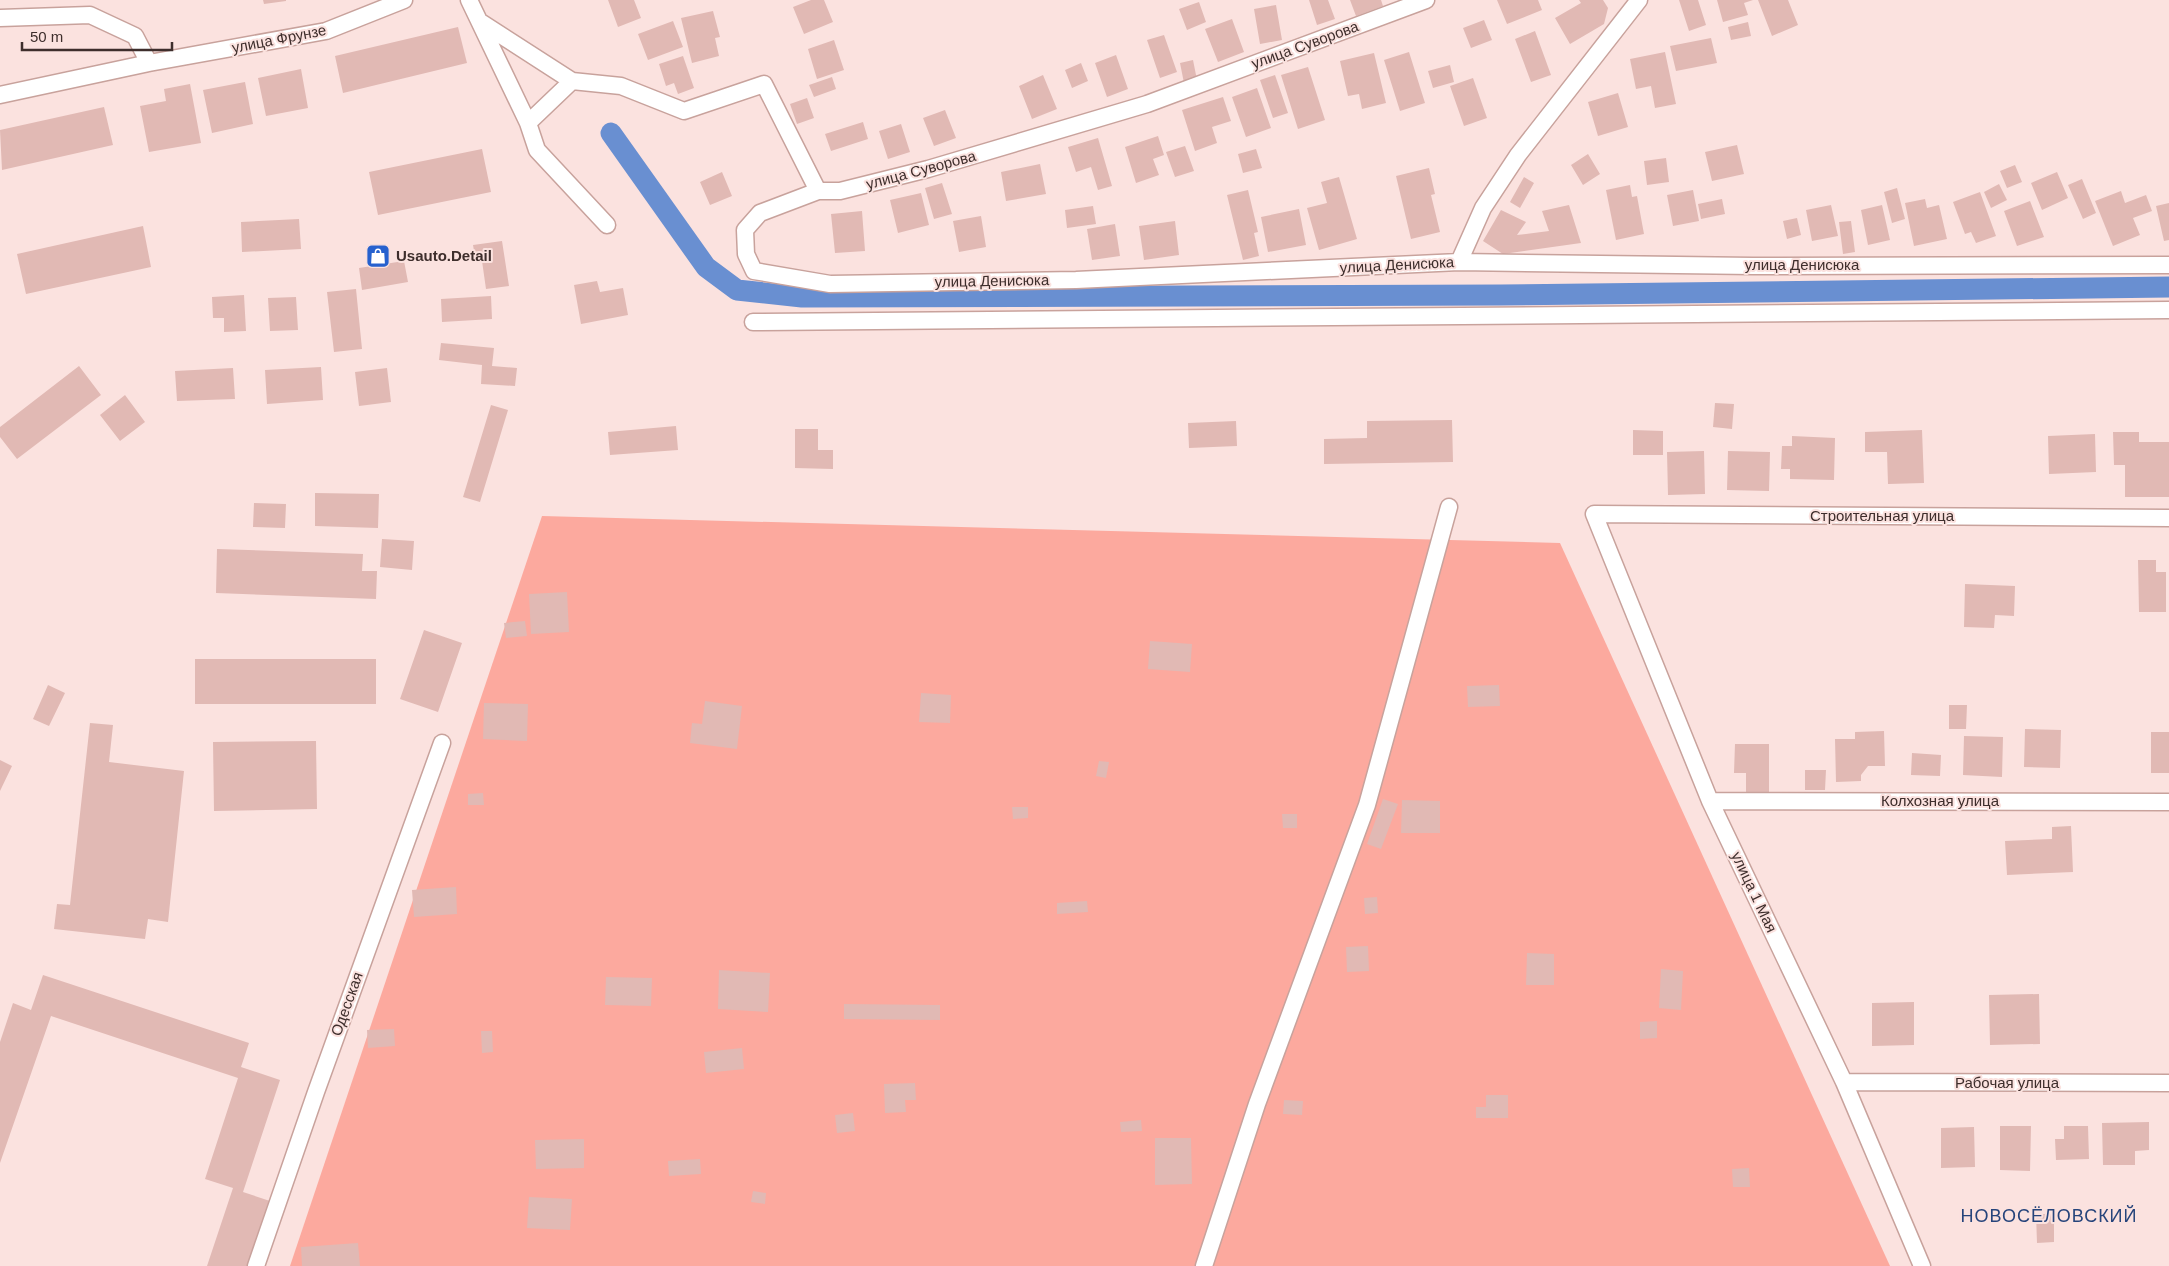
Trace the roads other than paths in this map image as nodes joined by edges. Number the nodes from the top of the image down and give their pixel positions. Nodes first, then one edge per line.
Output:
1 (404, 0) edge
2 (469, 0) edge
3 (1426, 0) edge
4 (1639, 0) edge
5 (0, 18) edge
6 (482, 23) junction
7 (149, 63) junction
8 (572, 81) junction
9 (0, 95) edge
10 (528, 123) junction
11 (818, 191) junction
12 (607, 225) dead end
13 (1459, 262) junction
14 (2169, 265) edge
15 (2169, 310) edge
16 (753, 322) dead end
17 (1449, 507) dead end
18 (1594, 514) joint
19 (2169, 518) edge
20 (442, 743) dead end
21 (1710, 801) junction
22 (2169, 802) edge
23 (1844, 1082) junction
24 (2169, 1083) edge
25 (256, 1266) edge
26 (1204, 1266) edge
27 (1922, 1266) edge

1 - 7 street, улица Фрунзе
2 - 6 street
3 - 11 street, улица Суворова
4 - 13 street
5 - 7 street
6 - 8 street
6 - 10 street
7 - 9 street, улица Фрунзе
8 - 10 street
8 - 11 street
10 - 12 street
11 - 13 street, улица Денисюка
13 - 14 street, улица Денисюка
15 - 16 street
17 - 26 street
18 - 19 street, Строительная улица
18 - 21 street, улица 1 Мая
20 - 25 street, Одесская
21 - 22 street, Колхозная улица
21 - 23 street, улица 1 Мая
23 - 24 street, Рабочая улица
23 - 27 street, улица 1 Мая

